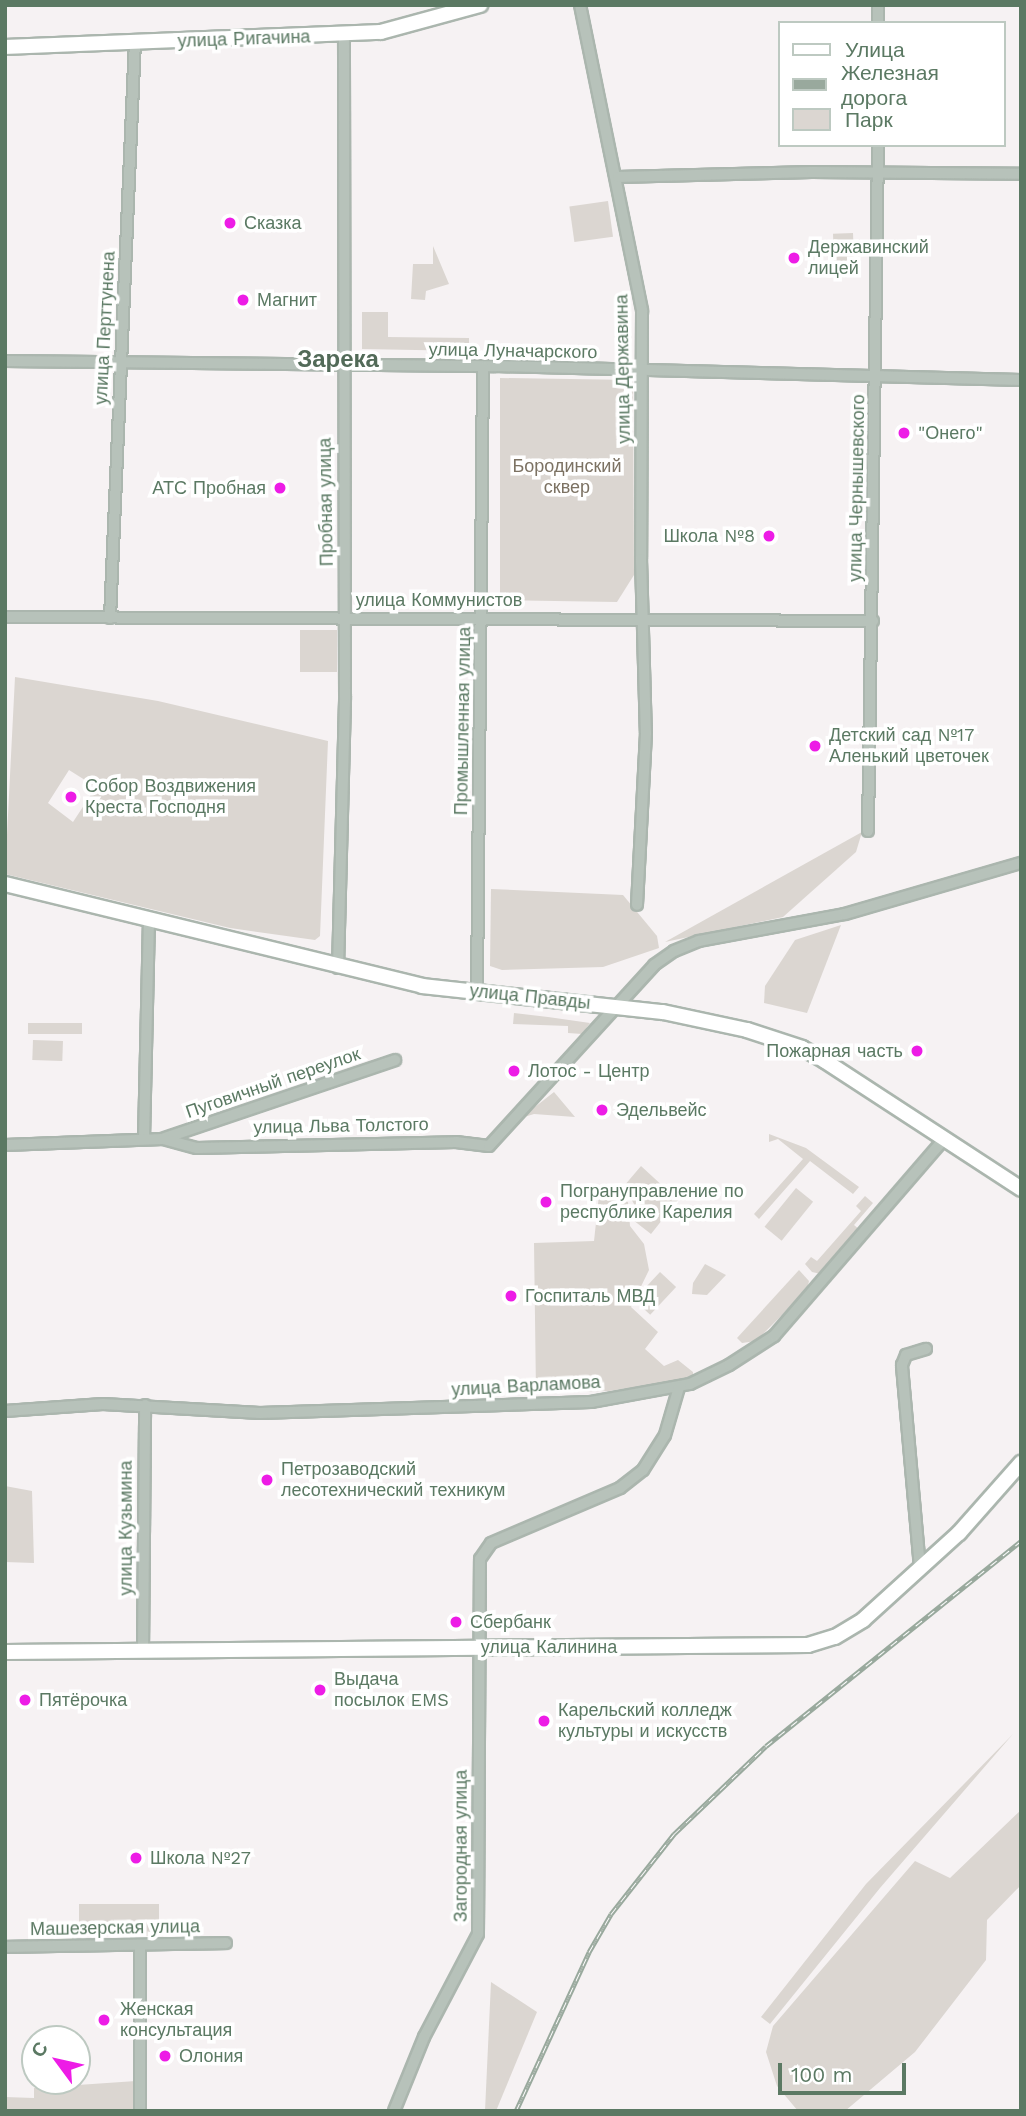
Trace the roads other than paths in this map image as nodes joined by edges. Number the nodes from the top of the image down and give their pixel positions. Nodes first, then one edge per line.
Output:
1 (480, 5) edge
2 (580, 5) edge
3 (344, 35) junction
4 (135, 41) junction
5 (5, 47) edge
6 (878, 147) edge
7 (878, 172) junction
8 (1021, 174) edge
9 (618, 177) junction
10 (5, 361) edge
11 (120, 363) junction
12 (342, 365) junction
13 (483, 366) junction
14 (641, 372) junction
15 (876, 375) junction
16 (1021, 380) edge
17 (5, 617) edge
18 (482, 617) junction
19 (110, 618) junction
20 (345, 618) junction
21 (645, 619) junction
22 (873, 621) junction
23 (868, 831) dead end
24 (1021, 863) edge
25 (5, 884) edge
26 (637, 905) dead end
27 (149, 920) junction
28 (338, 968) junction
29 (477, 992) junction
30 (615, 1005) junction
31 (394, 1060) dead end
32 (144, 1139) junction
33 (163, 1139) junction
34 (944, 1139) junction
35 (5, 1146) edge
36 (1021, 1189) edge
37 (926, 1349) dead end
38 (679, 1387) junction
39 (145, 1405) junction
40 (5, 1411) edge
41 (1021, 1463) edge
42 (920, 1568) junction
43 (478, 1647) junction
44 (143, 1651) junction
45 (5, 1652) edge
46 (226, 1943) dead end
47 (140, 1945) junction
48 (5, 1947) edge
49 (140, 2111) edge
50 (394, 2111) edge

1 - 3 main road, улица Ригачина
2 - 9 street, улица Державина
3 - 4 main road, улица Ригачина
3 - 12 street, Пробная улица
4 - 5 main road, улица Ригачина
4 - 11 street, улица Перттунена
6 - 7 street, улица Чернышевского
7 - 8 street
7 - 9 street
7 - 15 street, улица Чернышевского
9 - 14 street, улица Державина
10 - 11 street, улица Луначарского
11 - 12 street, улица Луначарского
11 - 19 street, улица Перттунена
12 - 13 street, улица Луначарского
12 - 20 street, Пробная улица
13 - 14 street, улица Луначарского
13 - 18 street, Промышленная улица
14 - 15 street, улица Луначарского
14 - 21 street, улица Державина
15 - 16 street, улица Луначарского
15 - 22 street, улица Чернышевского
17 - 19 street, улица Коммунистов
18 - 20 street, улица Коммунистов
18 - 21 street, улица Коммунистов
18 - 29 street, Промышленная улица
19 - 20 street, улица Коммунистов
20 - 28 street, Пробная улица
21 - 22 street, улица Коммунистов
21 - 26 street, улица Державина
22 - 23 street, улица Чернышевского
24 - 30 street, улица Льва Толстого
25 - 27 main road, улица Правды
27 - 28 main road, улица Правды
27 - 32 street
28 - 29 main road, улица Правды
29 - 30 main road, улица Правды
30 - 33 street, улица Льва Толстого
30 - 34 main road, улица Правды
31 - 33 street, Пуговичный переулок
32 - 33 street, улица Льва Толстого
32 - 35 street, улица Льва Толстого
34 - 36 main road, улица Правды
34 - 38 street, улица Варламова
37 - 42 street
38 - 39 street, улица Варламова
38 - 43 street, Загородная улица
39 - 40 street, улица Варламова
39 - 44 street, улица Кузьмина
41 - 42 main road, улица Калинина
42 - 43 main road, улица Калинина
43 - 44 main road, улица Калинина
43 - 50 street, Загородная улица
44 - 45 main road, улица Калинина
46 - 47 street, Машезерская улица
47 - 48 street, Машезерская улица
47 - 49 street

